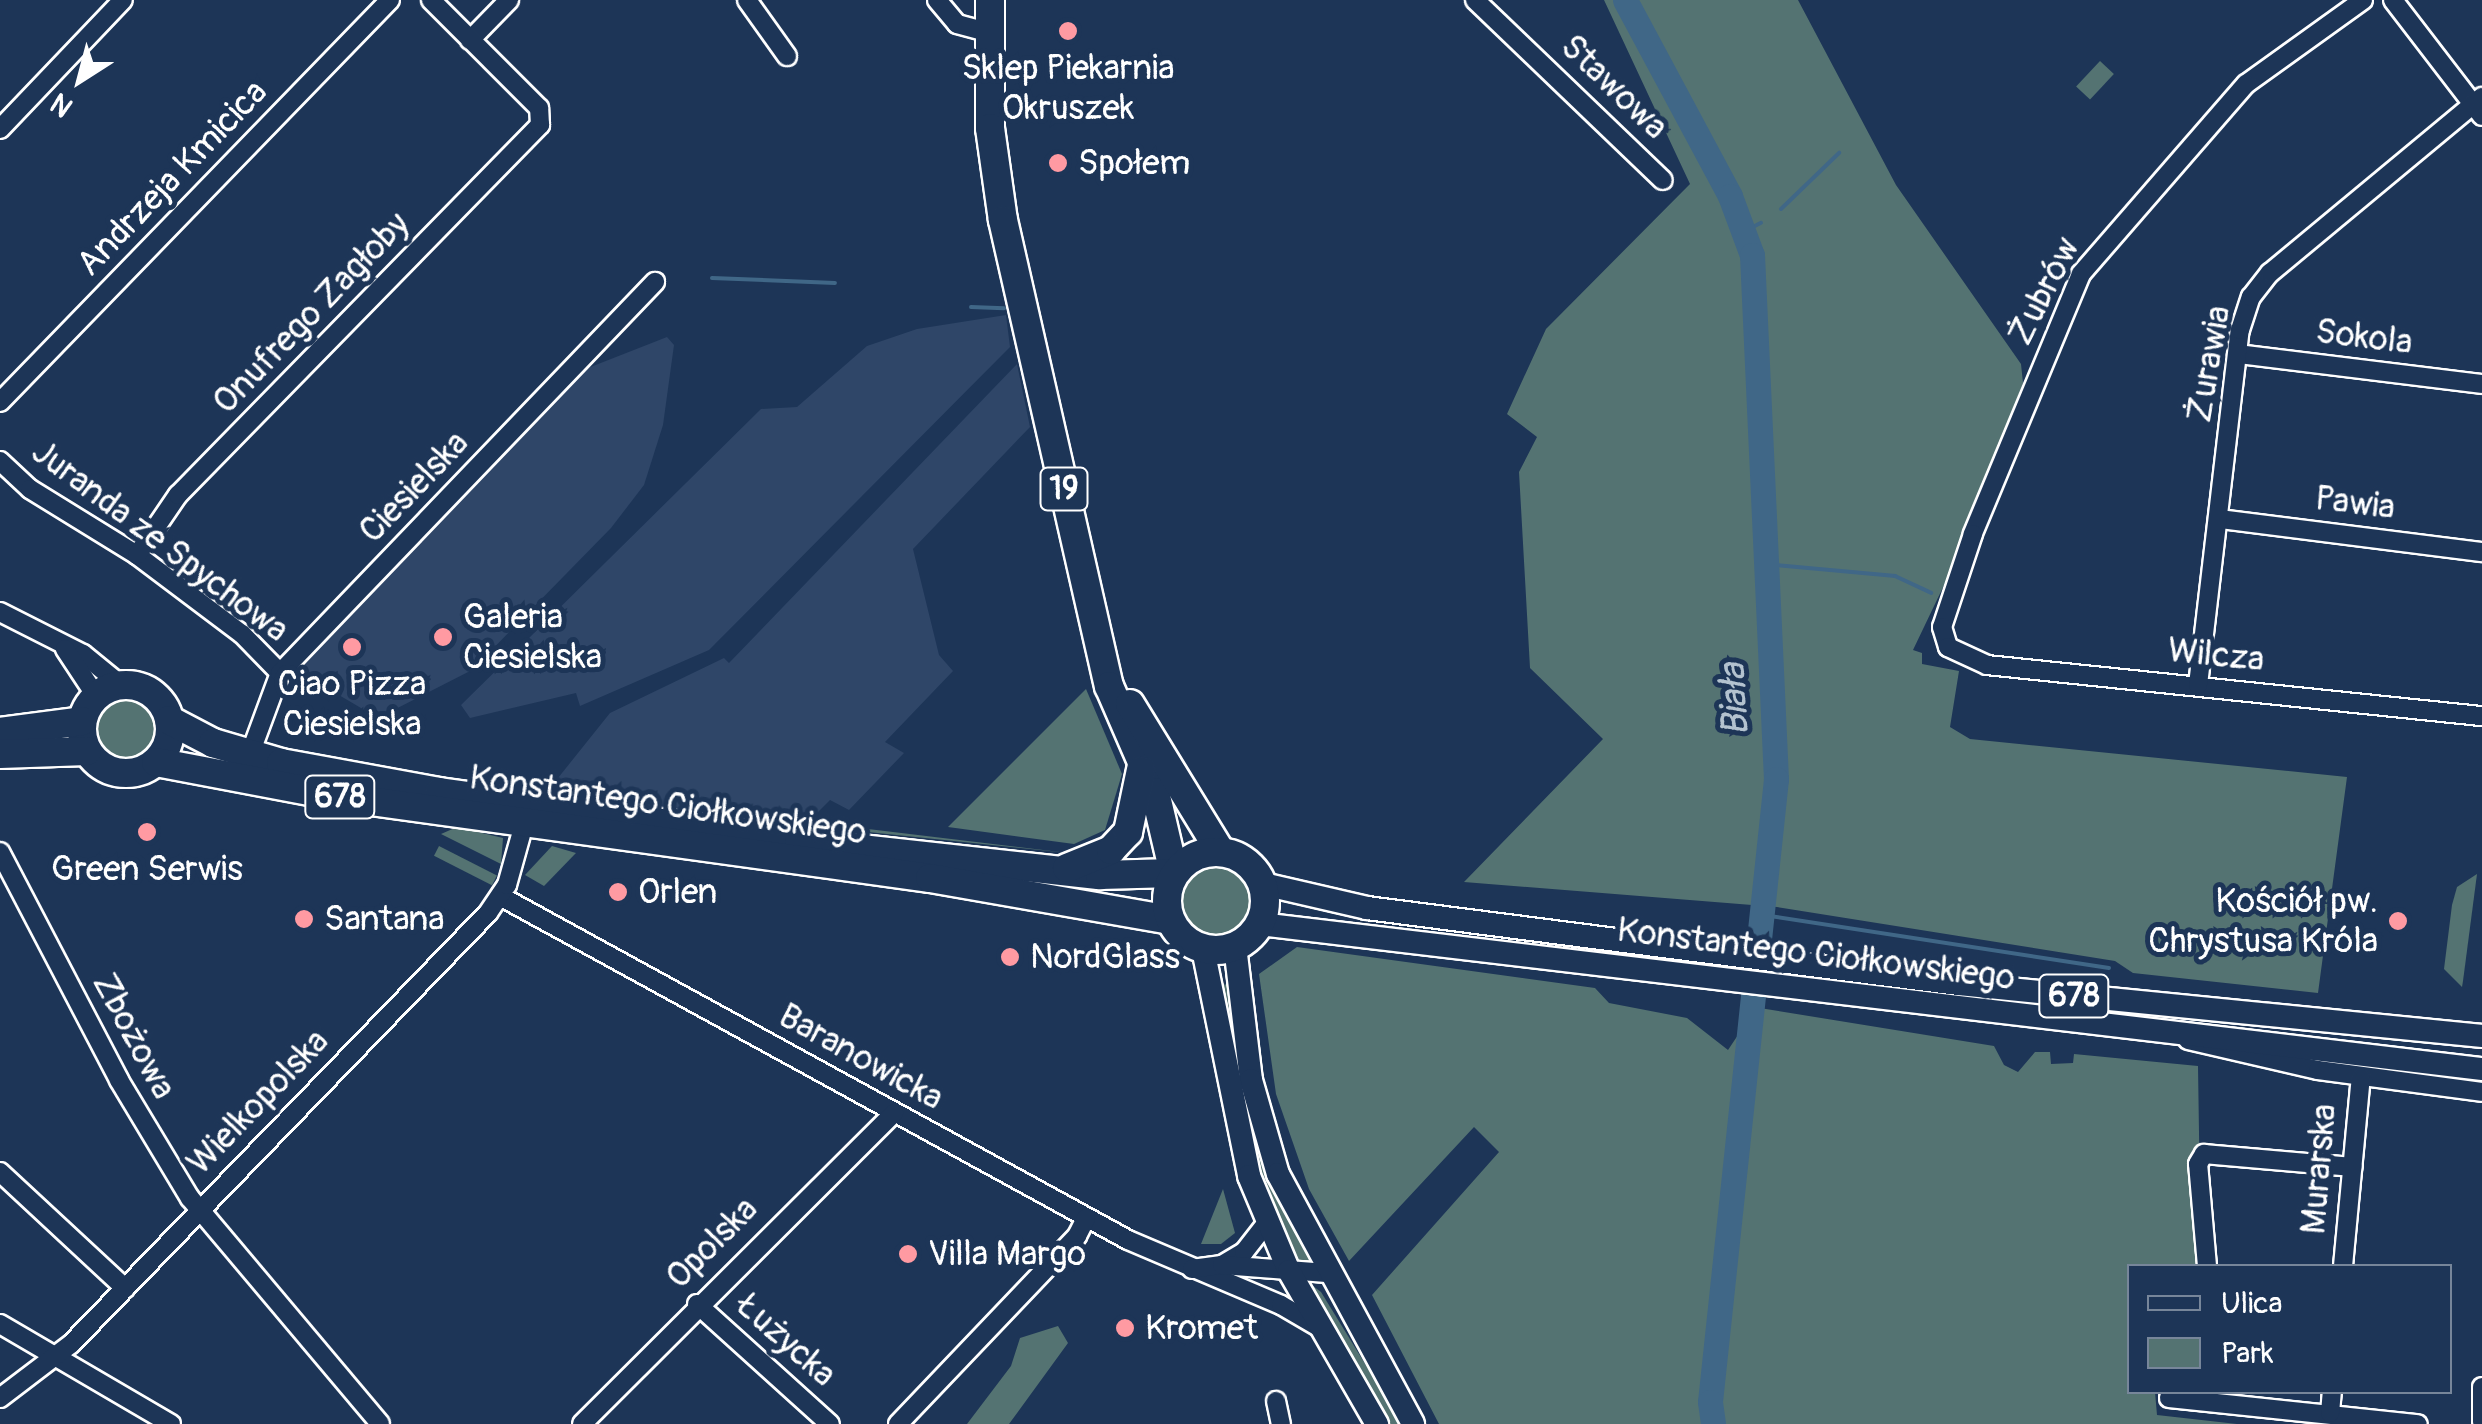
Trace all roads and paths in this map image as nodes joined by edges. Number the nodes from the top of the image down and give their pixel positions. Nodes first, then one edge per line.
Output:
1 (123, 0) edge
2 (390, 0) edge
3 (431, 0) edge
4 (748, 0) edge
5 (936, 0) edge
6 (990, 0) edge
7 (1475, 0) edge
8 (2363, 0) edge
9 (2393, 0) edge
10 (507, 2) edge
11 (988, 32) junction
12 (470, 40) junction
13 (787, 56) dead end
14 (2479, 106) edge
15 (0, 130) edge
16 (1664, 180) dead end
17 (656, 282) dead end
18 (2238, 354) junction
19 (2482, 384) edge
20 (0, 402) edge
21 (0, 462) edge
22 (2220, 519) junction
23 (2482, 552) edge
24 (137, 555) junction
25 (0, 612) edge
26 (1948, 647) joint
27 (64, 648) junction
28 (1102, 655) junction
29 (280, 672) junction
30 (2198, 684) junction
31 (109, 690) junction
32 (2482, 716) edge
33 (169, 720) junction
34 (82, 721) junction
35 (0, 732) edge
36 (87, 751) junction
37 (0, 754) edge
38 (250, 754) junction
39 (156, 762) junction
40 (1142, 764) junction
41 (524, 824) junction
42 (1220, 851) junction
43 (0, 852) edge
44 (1065, 868) junction
45 (1174, 873) junction
46 (1263, 884) junction
47 (500, 896) junction
48 (1170, 920) junction
49 (1260, 924) junction
50 (1235, 946) junction
51 (1203, 948) junction
52 (2238, 1012) junction
53 (2174, 1034) junction
54 (2482, 1036) edge
55 (2237, 1041) junction
56 (2482, 1070) edge
57 (2361, 1077) junction
58 (2482, 1092) edge
59 (894, 1113) junction
60 (2352, 1168) junction
61 (0, 1172) edge
62 (198, 1211) junction
63 (1086, 1218) junction
64 (1267, 1223) junction
65 (2206, 1264) edge
66 (2343, 1264) edge
67 (1222, 1265) junction
68 (1192, 1269) junction
69 (1289, 1270) junction
70 (1327, 1274) junction
71 (125, 1288) junction
72 (697, 1304) junction
73 (0, 1324) edge
74 (1324, 1330) junction
75 (53, 1356) junction
76 (2482, 1387) edge
77 (2331, 1394) edge
78 (2218, 1397) edge
79 (0, 1398) edge
80 (2169, 1398) dead end
81 (1276, 1401) dead end
82 (2319, 1416) edge
83 (2482, 1422) edge
84 (171, 1424) edge
85 (380, 1424) edge
86 (582, 1424) edge
87 (830, 1424) edge
88 (898, 1424) edge
89 (1282, 1424) edge
90 (1377, 1424) edge
91 (1413, 1424) edge
92 (2418, 1424) edge

1 - 15 street
2 - 20 street, Andrzeja Kmicica
3 - 12 street
4 - 13 street
5 - 11 street
6 - 11 highway, 19
7 - 16 street, Stawowa
8 - 26 street, Żubrów
9 - 14 street
10 - 12 street
11 - 28 highway, 19
12 - 24 street, Onufrego Zagłoby
14 - 18 street, Żurawia
17 - 29 street, Ciesielska
18 - 19 street, Sokola
18 - 22 street, Żurawia
21 - 24 street, Juranda ze Spychowa
22 - 23 street, Pawia
22 - 30 street, Żurawia
24 - 29 street, Juranda ze Spychowa
25 - 27 street
26 - 30 street, Wilcza
27 - 31 street
27 - 31 street
28 - 40 highway, 19
28 - 42 highway, 19
29 - 38 street, Ciesielska
30 - 32 street, Wilcza
31 - 33 highway, 678
31 - 34 highway
33 - 38 highway, Konstantego Ciołkowskiego / 678
33 - 39 highway
34 - 35 highway
34 - 36 highway
36 - 37 highway, 678
36 - 39 highway, 678
38 - 44 highway, Konstantego Ciołkowskiego / 678
39 - 41 highway, Konstantego Ciołkowskiego / 678
40 - 44 highway
40 - 45 highway, 19
41 - 47 street, Wielkopolska
41 - 48 highway, Konstantego Ciołkowskiego / 678
42 - 45 highway
42 - 46 highway, 19
43 - 62 street, Zbożowa
44 - 45 highway, Konstantego Ciołkowskiego / 678
45 - 48 highway, 19
46 - 49 highway
46 - 52 main road, Konstantego Ciołkowskiego / 678
47 - 59 street, Baranowicka
47 - 62 street, Wielkopolska
48 - 51 highway
49 - 50 highway
49 - 53 main road, Konstantego Ciołkowskiego / 678
50 - 51 highway
50 - 70 main road
51 - 64 main road
52 - 54 main road, Konstantego Ciołkowskiego / 678
52 - 55 main road
53 - 55 main road, Konstantego Ciołkowskiego / 678
53 - 57 street
55 - 56 main road, Konstantego Ciołkowskiego / 678
57 - 58 street
57 - 60 street, Murarska
59 - 63 street, Baranowicka
59 - 72 street, Opolska
60 - 65 street
60 - 66 street, Murarska
61 - 71 street
62 - 71 street, Wielkopolska
62 - 85 street, Zbożowa
63 - 68 street, Baranowicka
63 - 88 street
64 - 67 street
64 - 69 main road
67 - 68 street
67 - 69 street
68 - 74 street, Baranowicka
69 - 70 street
69 - 74 main road
70 - 91 main road
71 - 75 street, Wielkopolska
72 - 86 street, Opolska
72 - 87 street, Łużycka
73 - 75 street
74 - 90 main road
75 - 79 street, Wielkopolska
75 - 84 street
76 - 83 street
77 - 82 street
78 - 80 street
78 - 82 street
81 - 89 street
82 - 92 street

